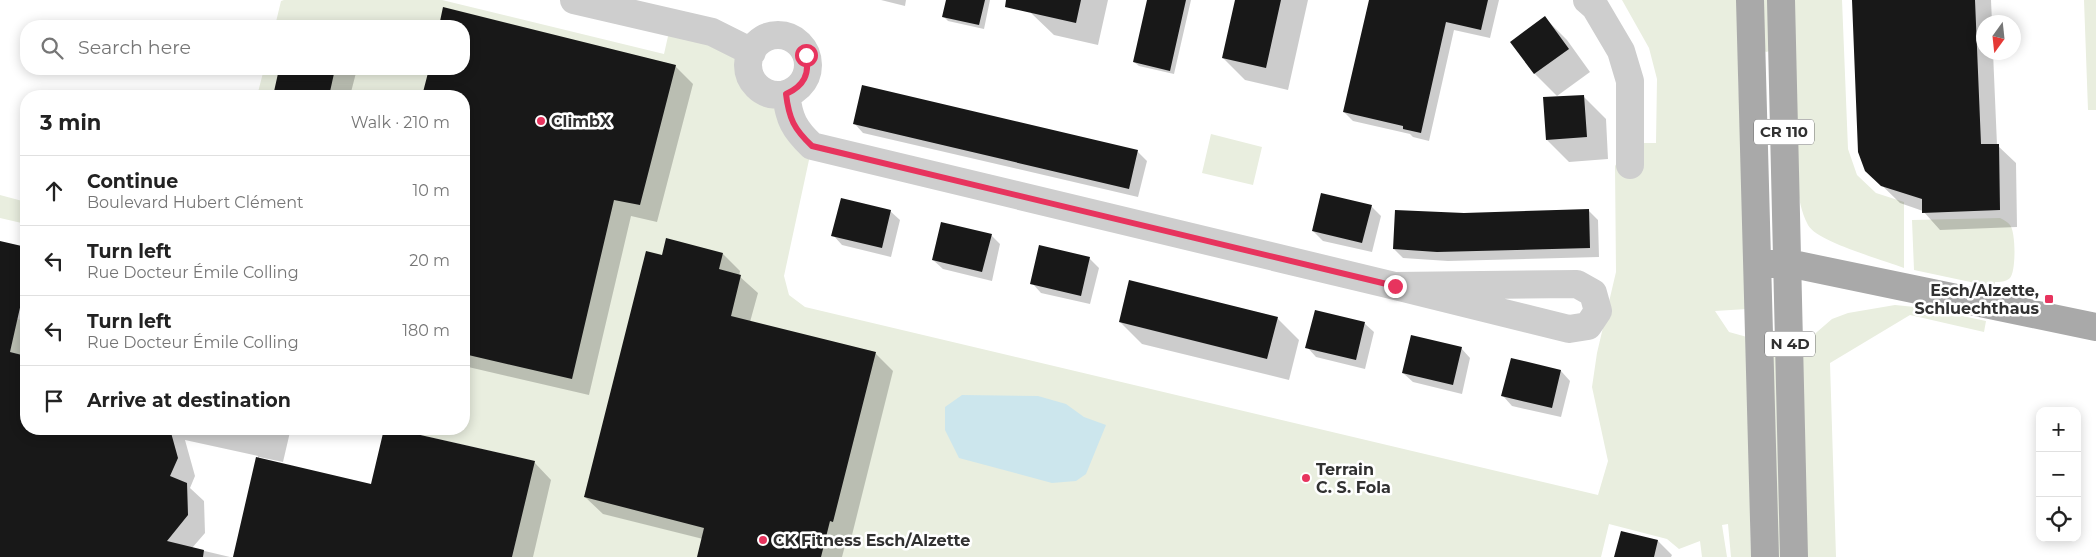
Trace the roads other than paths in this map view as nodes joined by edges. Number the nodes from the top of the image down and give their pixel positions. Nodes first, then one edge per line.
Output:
1 (574, 0) edge
2 (1587, 0) edge
3 (1750, 0) edge
4 (1780, 0) edge
5 (752, 52) junction
6 (786, 94) junction
7 (1630, 165) dead end
8 (1773, 264) junction
9 (1395, 286) junction
10 (2096, 327) edge
11 (1765, 557) edge
12 (1794, 557) edge

1 - 5 street
2 - 7 street
3 - 8 main road, CR 110
4 - 8 main road, CR 110
5 - 6 street
5 - 6 street
6 - 9 street
8 - 10 main road
8 - 11 main road, N 4D
8 - 12 main road, N 4D
9 - 9 street

